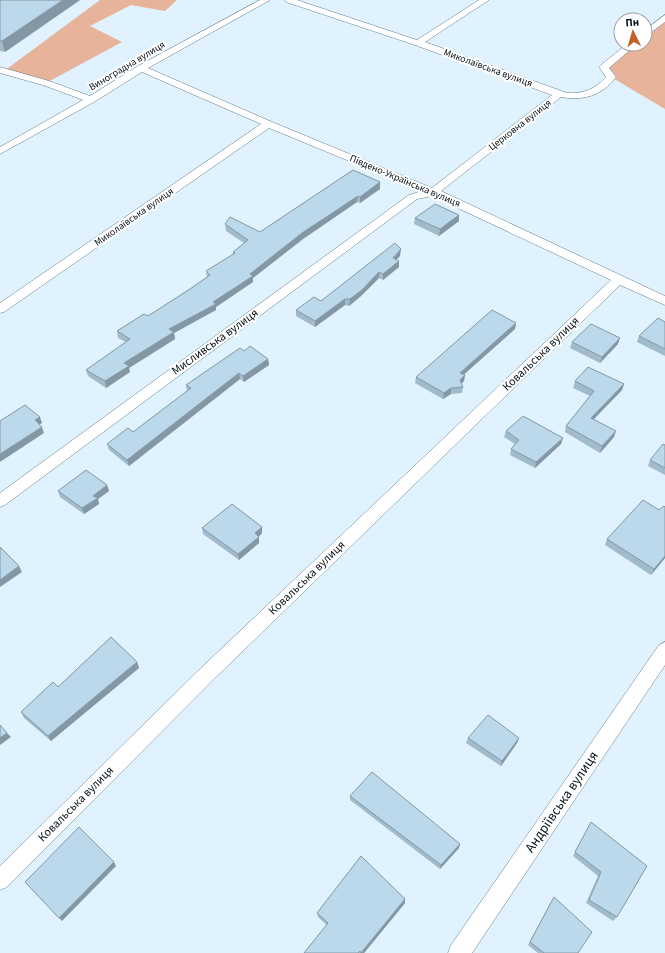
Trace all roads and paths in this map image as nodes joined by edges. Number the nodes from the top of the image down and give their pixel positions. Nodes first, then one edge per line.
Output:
1 (266, 0) edge
2 (289, 0) edge
3 (485, 0) edge
4 (665, 18) edge
5 (653, 28) edge
6 (418, 43) junction
7 (623, 52) edge
8 (141, 68) junction
9 (0, 70) edge
10 (559, 94) junction
11 (91, 100) junction
12 (268, 124) junction
13 (0, 151) edge
14 (433, 192) junction
15 (618, 280) junction
16 (665, 301) edge
17 (0, 309) edge
18 (0, 500) edge
19 (665, 650) edge
20 (0, 880) edge
21 (459, 953) edge

1 - 8 street, Виноградна вулиця
2 - 6 street, Миколаївська вулиця
3 - 6 street
4 - 5 street
6 - 10 street, Миколаївська вулиця
7 - 10 street, Церковна вулиця
8 - 11 street, Виноградна вулиця
8 - 12 street, Південо-Українська вулиця
9 - 11 street
10 - 14 street, Церковна вулиця
11 - 13 street, Виноградна вулиця
12 - 14 street, Південо-Українська вулиця
12 - 17 street, Миколаївська вулиця
14 - 15 street, Південо-Українська вулиця
14 - 18 street, Мисливська вулиця
15 - 16 street, Південо-Українська вулиця
15 - 20 street, Ковальська вулиця
19 - 21 street, Андріївська вулиця

